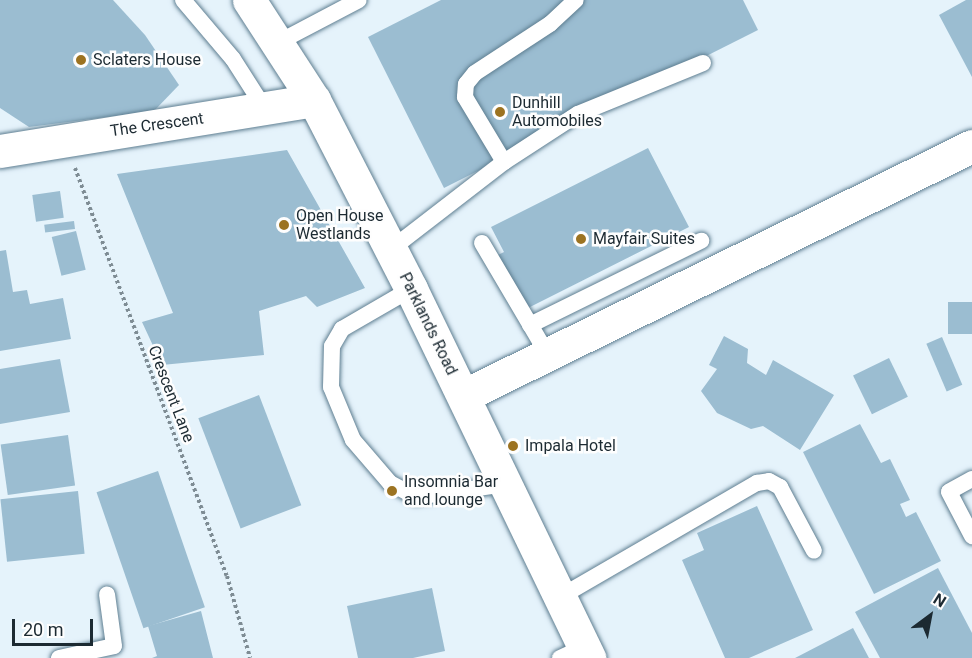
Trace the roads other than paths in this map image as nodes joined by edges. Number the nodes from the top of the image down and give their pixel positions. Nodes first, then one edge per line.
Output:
1 (183, 0) edge
2 (249, 0) edge
3 (359, 0) edge
4 (576, 0) edge
5 (332, 7) edge
6 (279, 42) junction
7 (703, 63) dead end
8 (314, 100) junction
9 (265, 109) junction
10 (972, 146) edge
11 (0, 151) edge
12 (504, 162) junction
13 (701, 241) dead end
14 (482, 243) dead end
15 (390, 250) junction
16 (411, 289) junction
17 (531, 325) junction
18 (548, 355) junction
19 (463, 396) junction
20 (972, 479) edge
21 (506, 484) junction
22 (972, 536) edge
23 (814, 551) dead end
24 (107, 594) dead end
25 (560, 597) junction
26 (578, 654) edge
27 (59, 658) edge

1 - 9 lane
2 - 6 street, Parklands Road
3 - 5 lane
4 - 12 lane
5 - 6 lane
6 - 8 street, Parklands Road
7 - 12 lane
8 - 9 street, The Crescent
8 - 15 street, Parklands Road
9 - 11 street, The Crescent
10 - 18 street
12 - 15 lane
13 - 17 lane
14 - 17 lane
15 - 16 street, Parklands Road
16 - 19 street, Parklands Road
16 - 21 lane
17 - 18 lane
18 - 19 street
19 - 21 street, Parklands Road
20 - 22 lane
21 - 25 street, Parklands Road
23 - 25 lane
24 - 27 lane
25 - 26 street, Parklands Road

